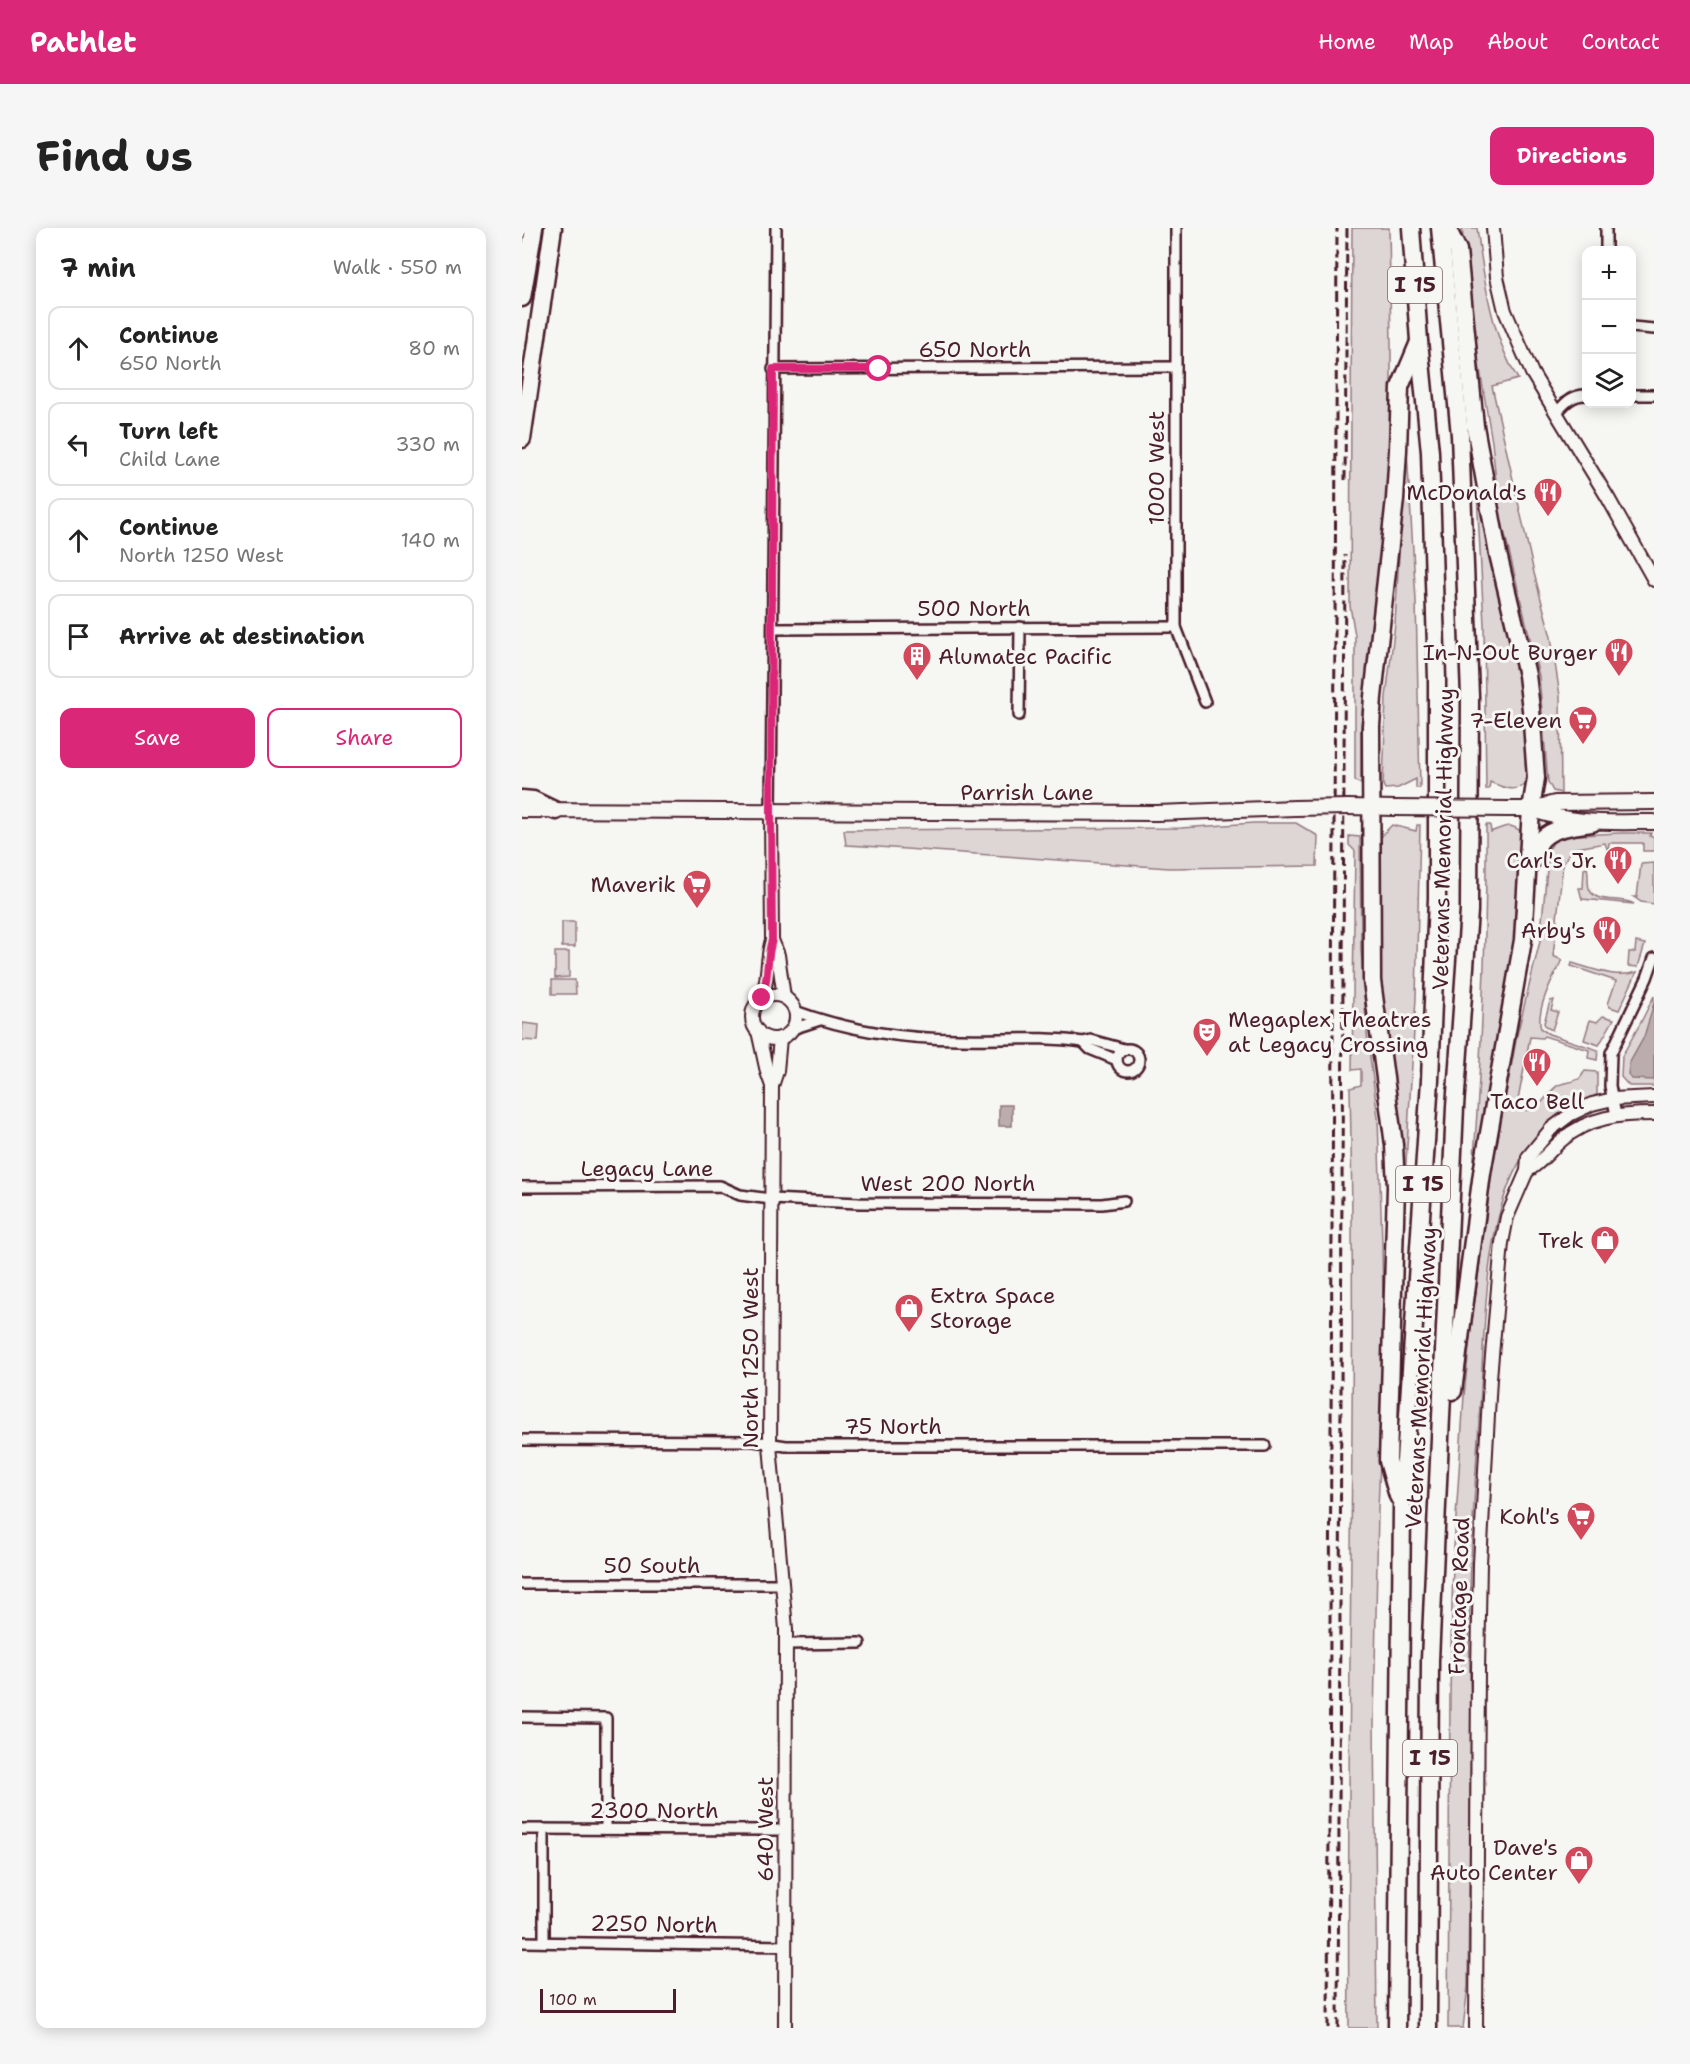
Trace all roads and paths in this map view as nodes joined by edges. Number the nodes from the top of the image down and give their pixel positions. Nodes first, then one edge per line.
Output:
1 (534, 228) edge
2 (553, 228) edge
3 (776, 228) edge
4 (1176, 228) edge
5 (1411, 228) edge
6 (1440, 228) edge
7 (1447, 228) edge
8 (1493, 228) edge
9 (1606, 228) edge
10 (1606, 246) edge
11 (522, 298) edge
12 (1636, 329) edge
13 (1654, 329) edge
14 (1419, 341) junction
15 (1176, 367) junction
16 (773, 369) junction
17 (1582, 395) edge
18 (1636, 395) edge
19 (1654, 395) edge
20 (1557, 412) junction
21 (522, 439) edge
22 (1654, 580) edge
23 (1020, 627) junction
24 (1176, 627) junction
25 (773, 628) junction
26 (1205, 702) dead end
27 (1019, 715) dead end
28 (522, 799) edge
29 (1654, 802) edge
30 (1371, 807) junction
31 (1531, 809) junction
32 (522, 810) edge
33 (556, 810) junction
34 (771, 812) junction
35 (1654, 822) edge
36 (1592, 823) junction
37 (772, 940) junction
38 (1654, 958) edge
39 (1517, 977) junction
40 (784, 997) junction
41 (762, 998) junction
42 (795, 1011) junction
43 (820, 1020) junction
44 (792, 1029) junction
45 (758, 1031) junction
46 (780, 1038) junction
47 (1083, 1042) junction
48 (1124, 1049) junction
49 (1118, 1060) junction
50 (772, 1086) junction
51 (1654, 1097) edge
52 (1613, 1099) junction
53 (1654, 1114) edge
54 (1616, 1115) junction
55 (1527, 1171) junction
56 (522, 1187) edge
57 (771, 1199) junction
58 (1124, 1201) dead end
59 (522, 1440) edge
60 (770, 1445) junction
61 (1265, 1446) dead end
62 (1439, 1487) junction
63 (1402, 1507) junction
64 (522, 1584) edge
65 (783, 1584) junction
66 (786, 1629) joint
67 (860, 1643) dead end
68 (786, 1644) junction
69 (522, 1717) edge
70 (522, 1828) edge
71 (544, 1829) junction
72 (606, 1829) junction
73 (786, 1830) junction
74 (522, 1942) edge
75 (544, 1942) junction
76 (786, 1946) junction
77 (784, 2028) edge
78 (1397, 2028) edge
79 (1428, 2028) edge
80 (1476, 2028) edge

1 - 11 highway
2 - 21 highway
3 - 16 street
4 - 15 street, 1000 West
5 - 14 highway, Veterans Memorial Highway / I 15
6 - 62 highway, Veterans Memorial Highway / I 15
7 - 31 highway
8 - 20 street
9 - 10 street
12 - 13 street
14 - 30 highway
14 - 63 highway, Veterans Memorial Highway / I 15
15 - 16 street, 650 North
15 - 24 street, 1000 West
16 - 25 street
17 - 20 street
18 - 19 street
20 - 22 street
23 - 24 street, 500 North
23 - 25 street, 500 North
23 - 27 street
24 - 26 street, 1000 West
25 - 34 street
28 - 33 highway
29 - 31 main road, Parrish Lane
30 - 31 main road, Parrish Lane, bridge
30 - 34 main road, Parrish Lane, bridge
30 - 63 highway
31 - 36 main road, Parrish Lane
31 - 39 highway
32 - 33 main road, Parrish Lane
33 - 34 main road, Parrish Lane
34 - 37 street
35 - 36 main road, Parrish Lane
36 - 39 highway
37 - 40 street
37 - 41 street
38 - 52 street
39 - 62 highway
40 - 41 street
40 - 42 street
41 - 45 street
42 - 43 street
42 - 44 street
43 - 44 street
43 - 47 street
44 - 46 street
45 - 46 street
45 - 50 street, North 1250 West
46 - 50 street, North 1250 West
47 - 48 street
47 - 49 street
48 - 49 street
48 - 49 street
50 - 57 street, North 1250 West
51 - 52 street, Frontage Road
52 - 54 street
52 - 55 street, Frontage Road
53 - 54 street, Frontage Road
54 - 55 street, Frontage Road
55 - 80 street, Frontage Road
56 - 57 street, Legacy Lane
57 - 58 street, West 200 North
57 - 60 street, North 1250 West
59 - 60 street, 75 North
60 - 61 street, 75 North
60 - 65 street, North 1250 West
62 - 79 highway, Veterans Memorial Highway / I 15
63 - 78 highway, Veterans Memorial Highway / I 15
64 - 65 street, 50 South
65 - 66 street, North 1250 West
66 - 68 street, 640 West
67 - 68 street
68 - 73 street, 640 West
69 - 72 street
70 - 71 street, 2300 North
71 - 72 street, 2300 North
71 - 75 street
72 - 73 street, 2300 North
73 - 76 street, 640 West
74 - 75 street, 2250 North
75 - 76 street, 2250 North
76 - 77 street, 640 West

